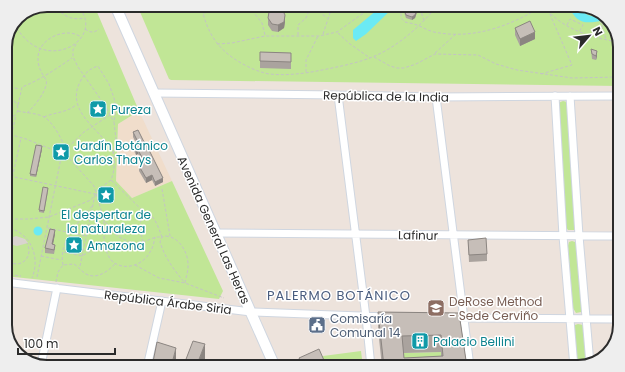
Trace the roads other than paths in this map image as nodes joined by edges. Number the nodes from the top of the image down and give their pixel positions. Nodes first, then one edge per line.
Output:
1 (118, 12) edge
2 (153, 93) junction
3 (338, 95) junction
4 (555, 96) junction
5 (570, 96) junction
6 (613, 96) edge
7 (436, 97) junction
8 (571, 118) junction
9 (557, 120) junction
10 (216, 233) junction
11 (355, 234) junction
12 (453, 235) junction
13 (563, 236) junction
14 (579, 236) junction
15 (613, 236) edge
16 (12, 282) edge
17 (56, 285) junction
18 (162, 301) junction
19 (251, 312) junction
20 (366, 317) junction
21 (396, 317) edge
22 (441, 318) edge
23 (463, 318) junction
24 (570, 319) junction
25 (586, 319) junction
26 (613, 319) edge
27 (589, 358) edge
28 (42, 359) edge
29 (149, 360) edge
30 (272, 360) edge
31 (370, 360) edge
32 (469, 360) edge
33 (573, 360) edge

1 - 2 main road, Avenida General Las Heras
2 - 3 street, República de la India
2 - 10 main road, Avenida General Las Heras
3 - 7 street, República de la India
3 - 11 street
4 - 5 street, República de la India
4 - 7 street, República de la India
4 - 9 street
5 - 6 street, República de la India
5 - 8 street
7 - 12 street
8 - 9 street
8 - 14 street
9 - 13 street
10 - 11 street, Lafinur
10 - 19 main road, Avenida General Las Heras
11 - 12 street, Lafinur
11 - 20 street
12 - 13 street, Lafinur
12 - 23 street
13 - 14 street, Lafinur
13 - 24 street
14 - 15 street, Lafinur
14 - 25 street
16 - 17 street, República Árabe Siria
17 - 18 street, República Árabe Siria
17 - 28 street
18 - 19 street, República Árabe Siria
18 - 29 street
19 - 20 street, República Árabe Siria
19 - 30 main road, Avenida General Las Heras
20 - 21 street, República Árabe Siria
20 - 31 street
22 - 23 street
23 - 24 street
23 - 32 street
24 - 25 street
24 - 33 street
25 - 26 street
25 - 27 street

